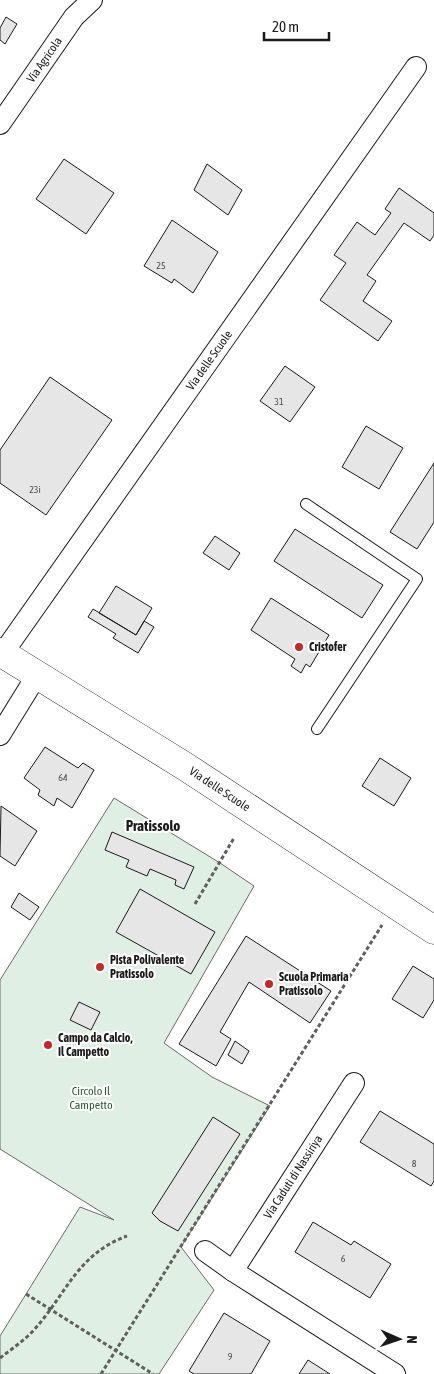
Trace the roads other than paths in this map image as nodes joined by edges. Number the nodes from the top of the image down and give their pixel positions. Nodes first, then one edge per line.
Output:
1 (92, 0) edge
2 (416, 67) dead end
3 (0, 124) edge
4 (306, 504) dead end
5 (1, 653) edge
6 (37, 675) junction
7 (317, 729) dead end
8 (0, 735) edge
9 (434, 930) edge
10 (354, 1084) dead end
11 (205, 1251) dead end
12 (233, 1271) junction
13 (395, 1374) edge

1 - 3 street, Via Agricola
2 - 5 street, Via delle Scuole
4 - 7 lane
5 - 6 main road, Via delle Scuole
6 - 8 street
6 - 9 main road, Via delle Scuole
10 - 12 street, Via Caduti di Nassiriya
11 - 12 street
12 - 13 street

